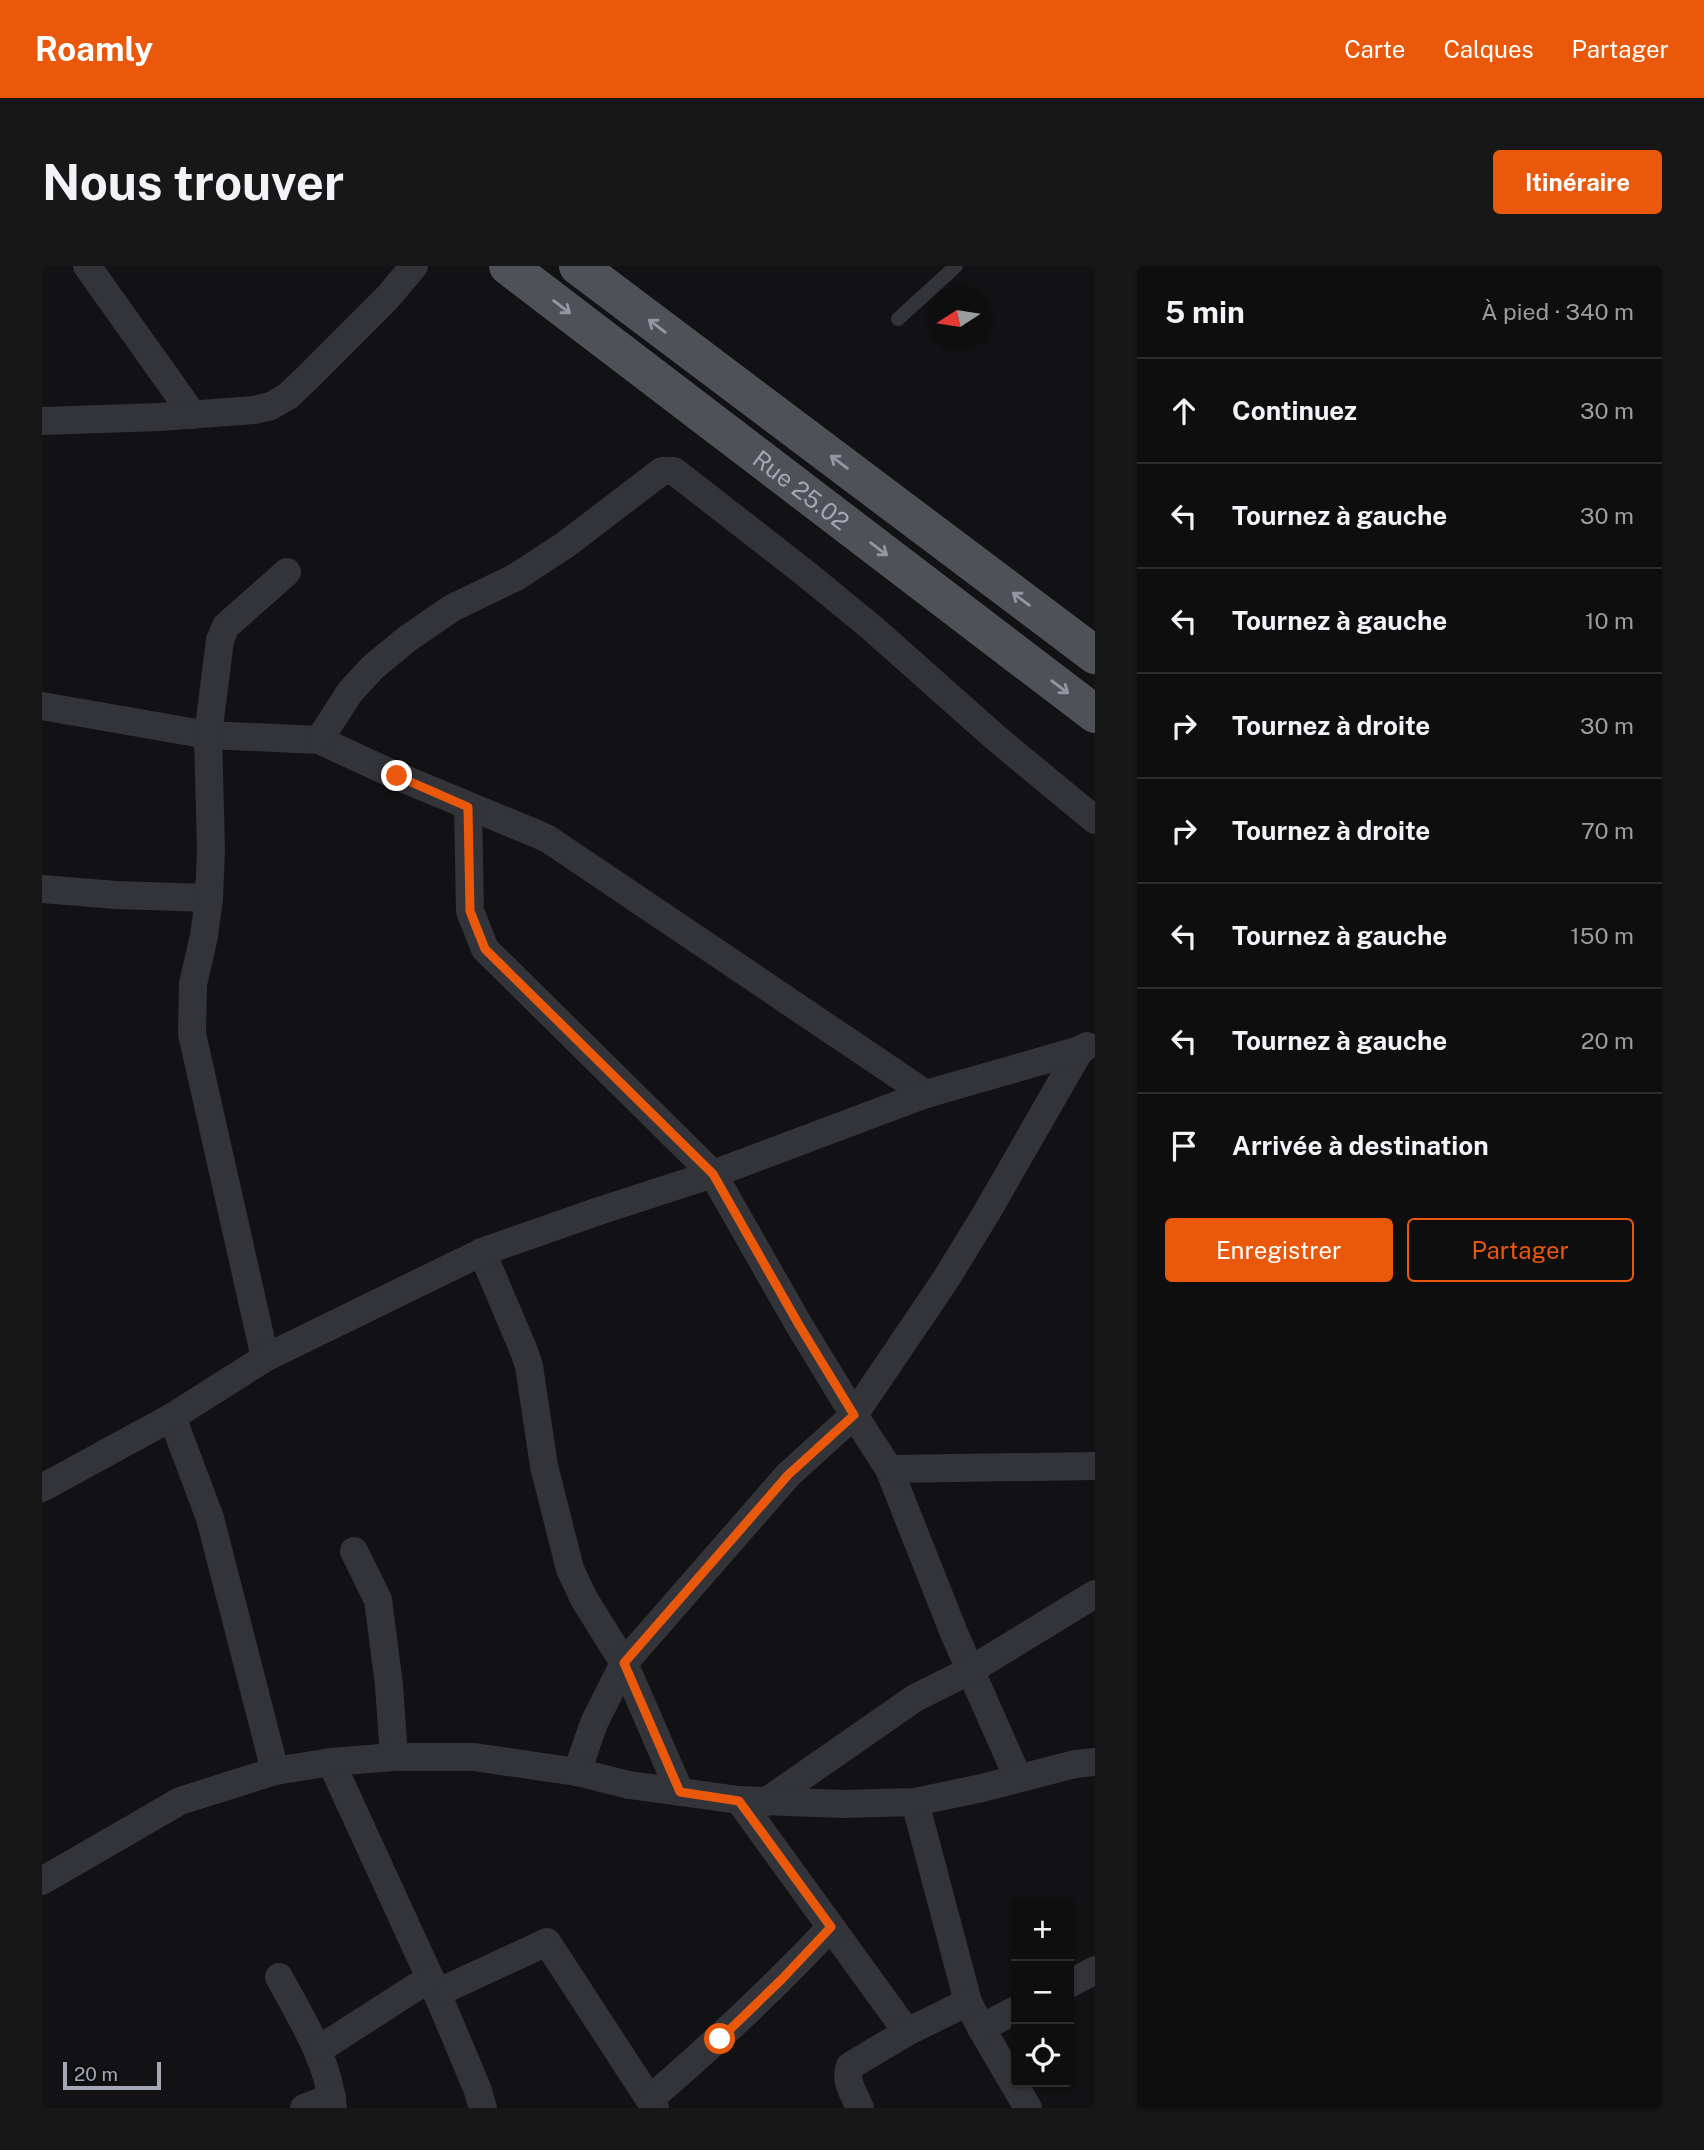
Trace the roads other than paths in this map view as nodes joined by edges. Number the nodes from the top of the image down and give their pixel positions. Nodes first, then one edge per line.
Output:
1 (87, 266) edge
2 (414, 266) edge
3 (508, 266) edge
4 (578, 266) edge
5 (956, 266) edge
6 (898, 318) dead end
7 (193, 415) junction
8 (42, 421) edge
9 (287, 572) dead end
10 (1095, 655) edge
11 (42, 706) edge
12 (1095, 714) edge
13 (208, 735) junction
14 (319, 740) junction
15 (468, 807) junction
16 (1095, 820) edge
17 (42, 888) edge
18 (209, 898) junction
19 (1088, 1046) edge
20 (926, 1094) junction
21 (713, 1174) junction
22 (482, 1252) junction
23 (265, 1358) junction
24 (854, 1415) junction
25 (172, 1418) junction
26 (1094, 1467) edge
27 (889, 1469) junction
28 (42, 1489) edge
29 (354, 1551) dead end
30 (1095, 1594) edge
31 (624, 1663) junction
32 (971, 1670) junction
33 (394, 1757) junction
34 (331, 1762) junction
35 (1095, 1762) edge
36 (275, 1771) junction
37 (577, 1772) junction
38 (1018, 1778) junction
39 (680, 1792) junction
40 (751, 1802) junction
41 (915, 1802) junction
42 (42, 1881) edge
43 (831, 1927) junction
44 (1095, 1970) edge
45 (279, 1977) dead end
46 (1074, 1981) edge
47 (434, 1986) junction
48 (968, 2001) junction
49 (1011, 2013) edge
50 (981, 2028) junction
51 (907, 2032) junction
52 (318, 2050) junction
53 (333, 2102) edge
54 (653, 2104) edge
55 (304, 2108) edge
56 (483, 2108) edge
57 (860, 2108) edge
58 (1028, 2108) edge

1 - 7 street
2 - 7 street
3 -> 12 main road, Rue 25.02
10 -> 4 main road
5 - 6 lane
7 - 8 street
9 - 13 street
11 - 13 street
13 - 14 street
13 - 18 street
14 - 15 street
14 - 16 street
15 - 20 street
15 - 21 street
17 - 18 street
18 - 23 street
19 - 20 street
19 - 24 street
20 - 21 street
21 - 22 street
21 - 24 street
22 - 23 street
22 - 31 street
23 - 25 street
24 - 27 street
24 - 31 street
25 - 28 street
25 - 36 street
26 - 27 street
27 - 32 street
29 - 33 street
30 - 32 street
31 - 37 street
31 - 39 street
32 - 38 street
32 - 40 street
33 - 34 street
33 - 37 street
34 - 36 street
34 - 47 street
35 - 38 street
36 - 42 street
37 - 39 street
38 - 41 street
39 - 40 street
40 - 41 street
40 - 43 street
41 - 48 street
43 - 51 street
43 - 54 street
44 - 46 street
45 - 52 street
47 - 52 street
47 - 54 street
47 - 56 street
48 - 50 street
48 - 51 street
49 - 50 street
50 - 58 street
51 - 57 street
52 - 53 street
53 - 55 street

